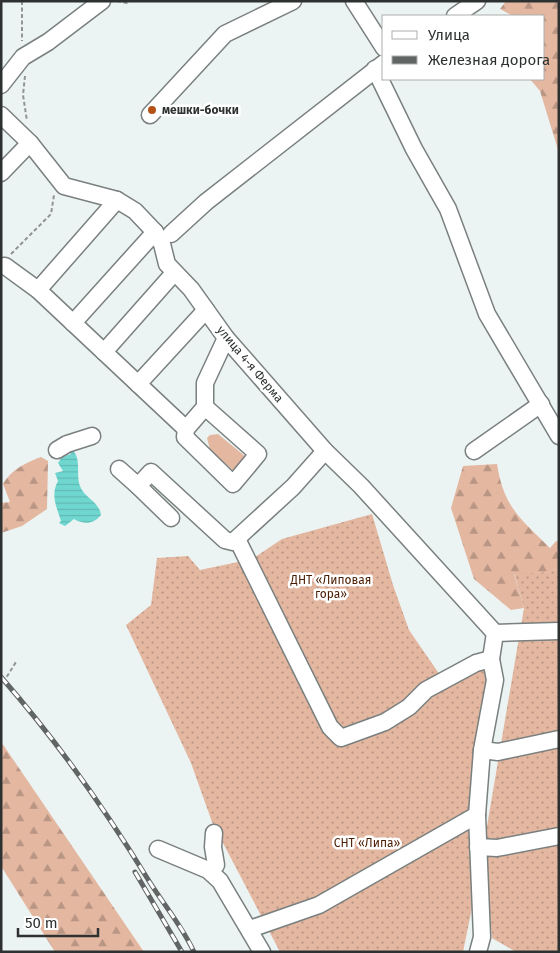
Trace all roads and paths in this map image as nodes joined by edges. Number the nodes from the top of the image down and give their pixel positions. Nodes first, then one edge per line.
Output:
1 (22, 1) edge
2 (102, 1) edge
3 (117, 1) edge
4 (130, 1) edge
5 (293, 1) edge
6 (354, 1) edge
7 (478, 1) edge
8 (457, 15) edge
9 (382, 45) edge
10 (23, 57) junction
11 (380, 66) edge
12 (386, 80) edge
13 (1, 84) edge
14 (1, 115) edge
15 (150, 115) dead end
16 (27, 140) junction
17 (1, 173) edge
18 (56, 178) junction
19 (117, 200) junction
20 (163, 233) junction
21 (6, 263) joint
22 (174, 273) junction
23 (38, 290) junction
24 (206, 310) junction
25 (73, 323) junction
26 (226, 338) junction
27 (104, 352) junction
28 (138, 384) junction
29 (542, 404) junction
30 (205, 407) junction
31 (186, 429) junction
32 (92, 436) dead end
33 (559, 436) edge
34 (57, 450) dead end
35 (325, 451) junction
36 (474, 451) dead end
37 (119, 468) dead end
38 (138, 486) junction
39 (171, 518) dead end
40 (237, 539) junction
41 (559, 631) edge
42 (495, 633) junction
43 (491, 658) junction
44 (16, 662) dead end
45 (1, 679) edge
46 (559, 739) edge
47 (482, 750) junction
48 (477, 815) junction
49 (214, 833) dead end
50 (559, 836) edge
51 (478, 847) junction
52 (158, 849) dead end
53 (217, 865) junction
54 (250, 929) junction
55 (262, 952) edge
56 (478, 952) edge

1 - 10 path
2 - 10 street
3 - 4 path
5 - 15 street
6 - 9 street
7 - 8 street
10 - 13 street
10 - 16 path
11 - 20 street
12 - 29 street
14 - 16 street, улица 4-я Ферма
16 - 17 street
16 - 18 street, улица 4-я Ферма
18 - 19 street, улица 4-я Ферма
18 - 21 path
19 - 20 street, улица 4-я Ферма
19 - 23 street
20 - 22 street, улица 4-я Ферма
20 - 25 street
21 - 23 street
22 - 24 street, улица 4-я Ферма
22 - 27 street
23 - 25 street
24 - 26 street, улица 4-я Ферма
24 - 28 street
25 - 27 street
26 - 30 street
26 - 35 street, улица 4-я Ферма
27 - 28 street
28 - 31 street
29 - 33 street
29 - 36 street
30 - 31 street
30 - 31 street
32 - 34 street
35 - 40 street
35 - 42 street, улица 4-я Ферма
37 - 38 street
38 - 39 street
38 - 40 street
40 - 43 street
41 - 42 street
42 - 43 street
43 - 47 street
44 - 45 path
46 - 47 street
47 - 48 street
48 - 51 street
48 - 54 street
49 - 53 street
50 - 51 street
51 - 56 street
52 - 53 street
53 - 54 street
54 - 55 street

